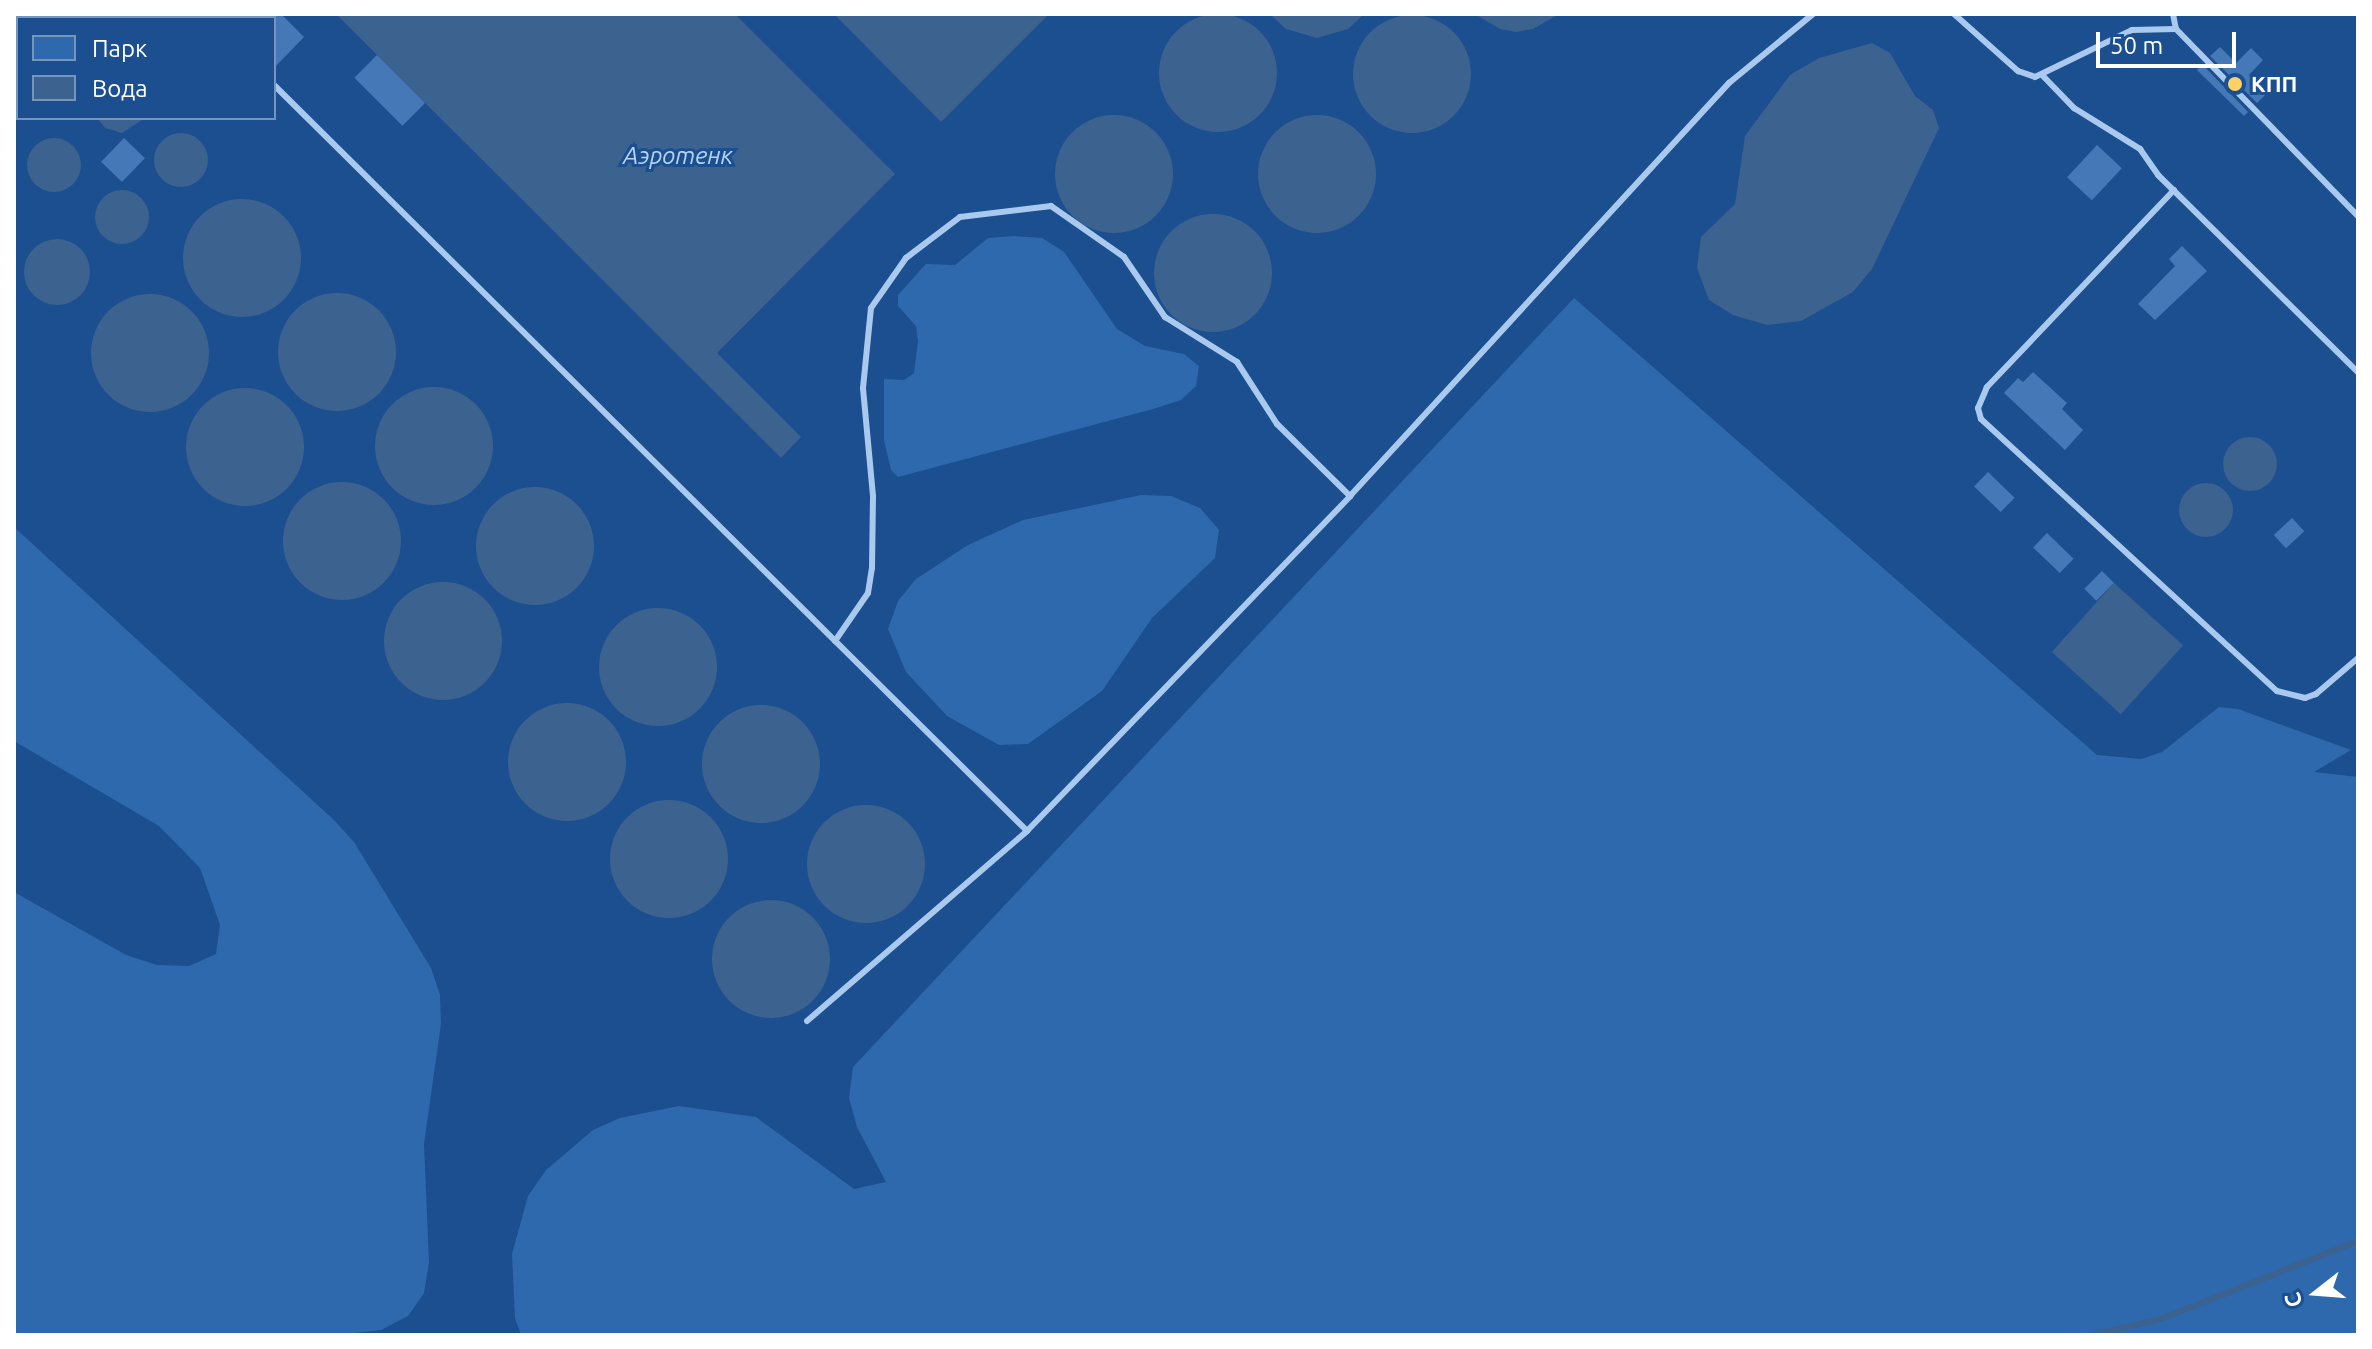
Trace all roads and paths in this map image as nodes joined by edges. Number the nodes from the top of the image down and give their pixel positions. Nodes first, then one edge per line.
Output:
1 (1813, 14) edge
2 (1954, 14) edge
3 (2173, 14) edge
4 (2176, 29) junction
5 (2043, 76) junction
6 (276, 87) edge
7 (2174, 190) junction
8 (2358, 216) edge
9 (2358, 372) edge
10 (1350, 496) junction
11 (835, 641) junction
12 (2358, 658) edge
13 (1027, 831) junction
14 (807, 1021) dead end

1 - 10 lane
2 - 5 lane
3 - 4 lane
4 - 5 lane
4 - 8 lane
5 - 7 lane
6 - 11 lane
7 - 9 lane
7 - 12 lane
10 - 11 lane
10 - 13 lane
11 - 13 lane
13 - 14 lane

